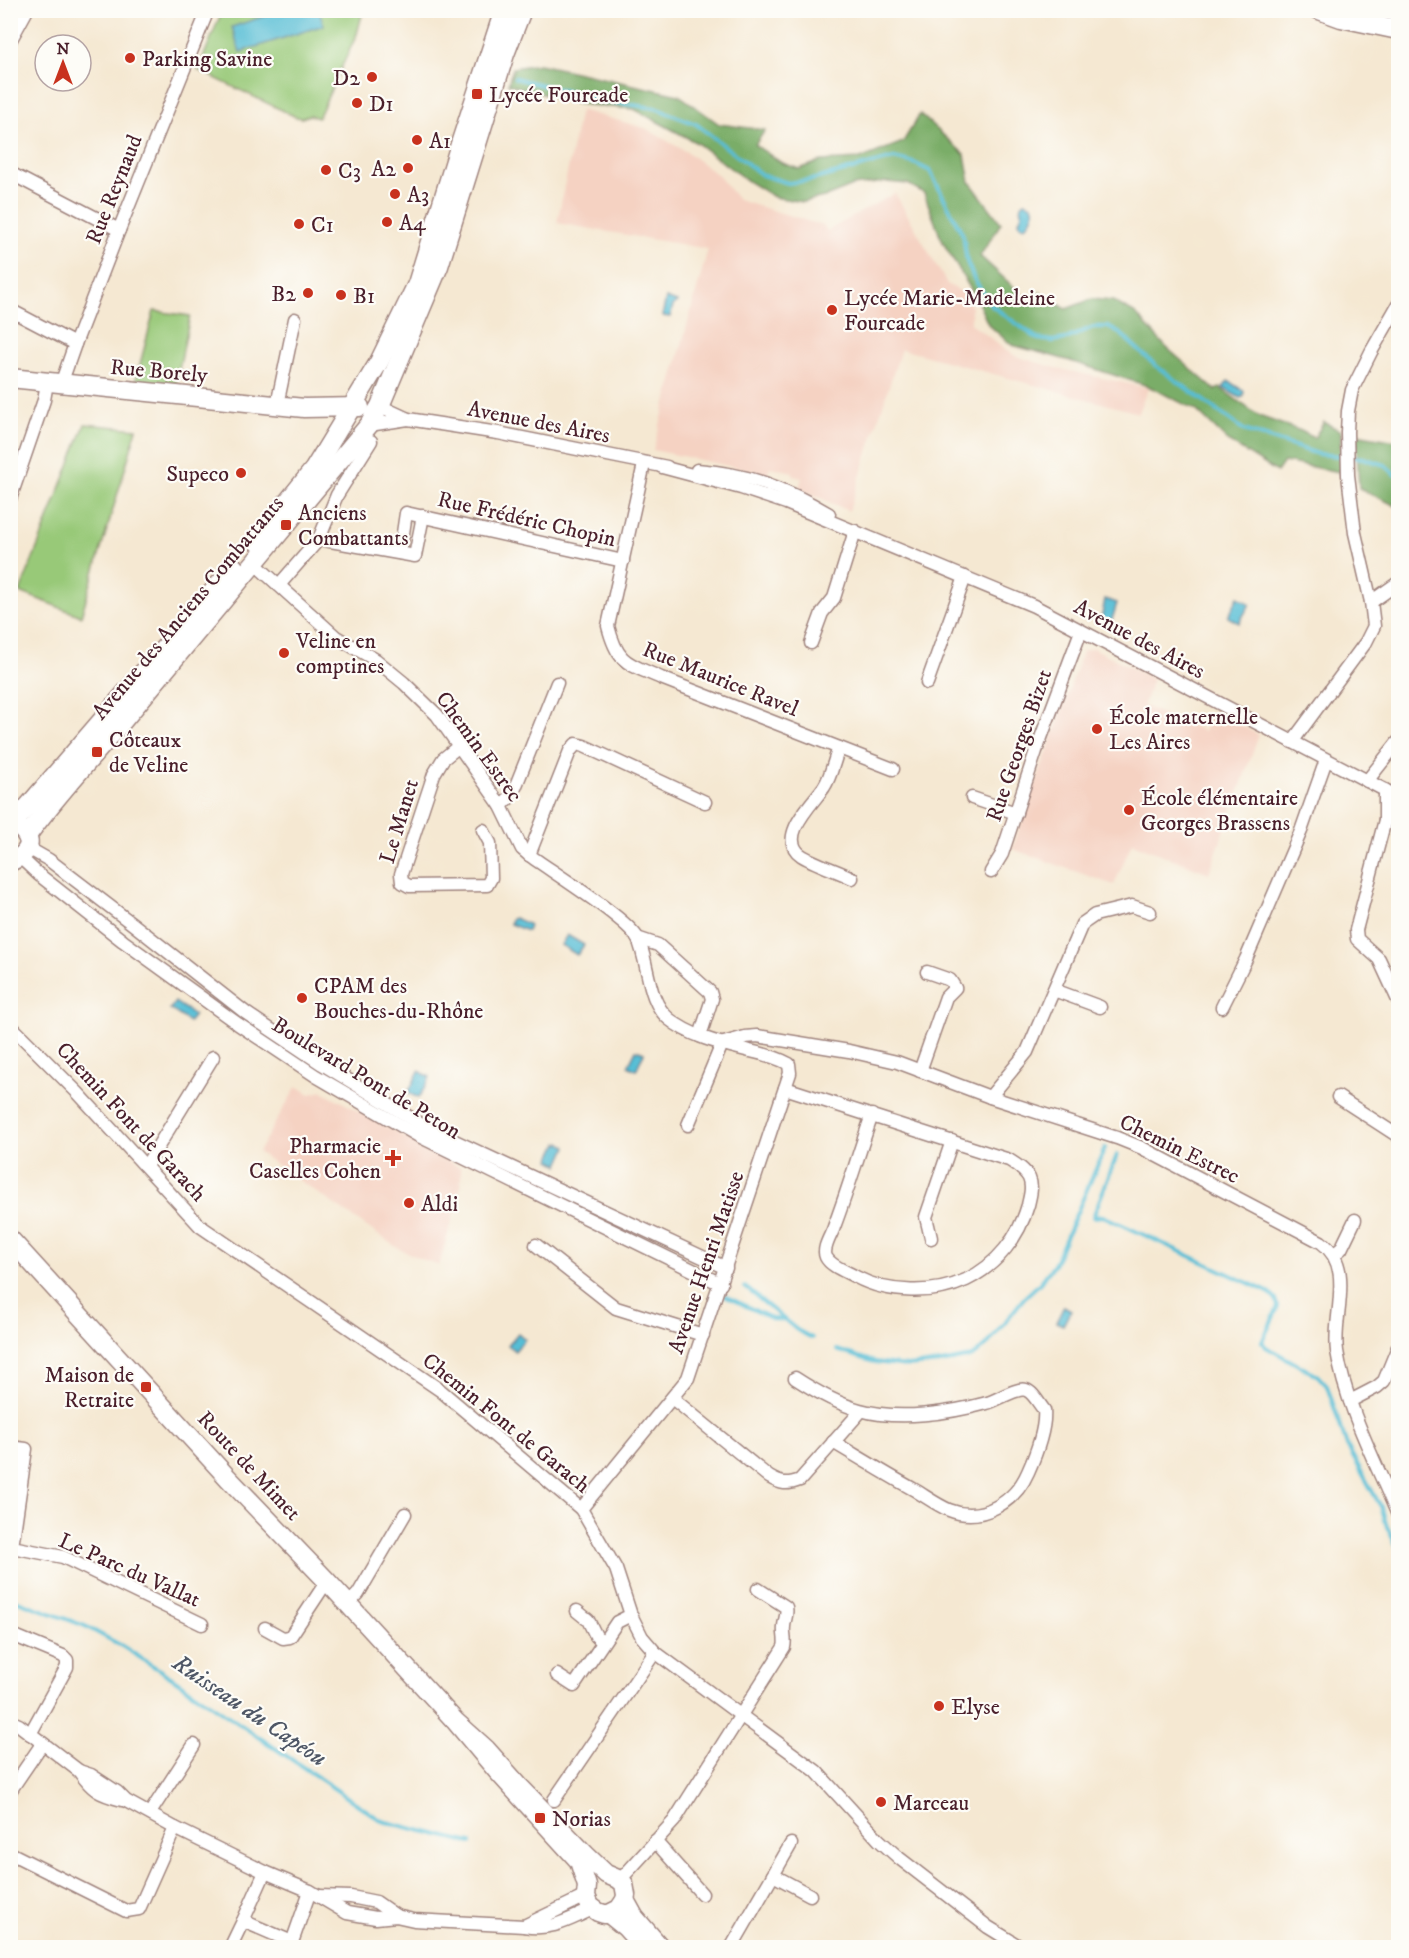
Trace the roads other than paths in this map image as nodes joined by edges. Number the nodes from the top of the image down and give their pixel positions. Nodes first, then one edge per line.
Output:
1 (27, 10) edge
2 (208, 10) edge
3 (504, 10) edge
4 (522, 10) edge
5 (1318, 10) edge
6 (1356, 15) edge
7 (1396, 24) edge
8 (10, 41) edge
9 (10, 173) edge
10 (119, 230) junction
11 (1398, 305) edge
12 (10, 310) edge
13 (295, 319) dead end
14 (75, 344) junction
15 (374, 371) junction
16 (10, 378) edge
17 (54, 384) junction
18 (277, 405) junction
19 (343, 407) junction
20 (304, 408) junction
21 (408, 419) junction
22 (376, 424) junction
23 (341, 425) junction
24 (346, 453) junction
25 (644, 464) junction
26 (10, 499) edge
27 (855, 531) junction
28 (323, 539) junction
29 (623, 561) junction
30 (254, 562) junction
31 (965, 577) junction
32 (1398, 583) edge
33 (279, 585) junction
34 (1371, 602) junction
35 (1081, 631) junction
36 (811, 643) dead end
37 (557, 683) dead end
38 (927, 683) dead end
39 (1292, 742) junction
40 (1398, 742) edge
41 (459, 746) junction
42 (839, 748) junction
43 (1326, 760) junction
44 (893, 769) dead end
45 (1367, 781) junction
46 (1385, 790) junction
47 (1398, 797) edge
48 (972, 798) dead end
49 (705, 802) dead end
50 (501, 806) junction
51 (1398, 810) edge
52 (1016, 813) junction
53 (1385, 820) junction
54 (11, 826) edge
55 (483, 830) dead end
56 (18, 854) edge
57 (529, 855) junction
58 (991, 872) dead end
59 (852, 878) dead end
60 (1150, 912) dead end
61 (637, 938) junction
62 (927, 972) dead end
63 (1054, 990) junction
64 (1398, 1000) edge
65 (1100, 1007) dead end
66 (1222, 1007) dead end
67 (10, 1025) edge
68 (700, 1036) junction
69 (722, 1044) junction
70 (213, 1057) dead end
71 (920, 1071) junction
72 (785, 1088) junction
73 (990, 1097) junction
74 (1338, 1097) dead end
75 (872, 1115) junction
76 (688, 1125) dead end
77 (1398, 1136) edge
78 (952, 1141) junction
79 (146, 1166) junction
80 (1355, 1220) dead end
81 (931, 1238) dead end
82 (10, 1239) edge
83 (536, 1245) dead end
84 (1334, 1254) junction
85 (726, 1268) junction
86 (721, 1284) junction
87 (703, 1335) junction
88 (1398, 1347) edge
89 (795, 1378) dead end
90 (672, 1398) junction
91 (1350, 1401) junction
92 (861, 1411) junction
93 (833, 1442) junction
94 (10, 1447) edge
95 (581, 1509) junction
96 (405, 1514) dead end
97 (1398, 1515) edge
98 (327, 1581) junction
99 (758, 1589) dead end
100 (347, 1605) junction
101 (577, 1611) dead end
102 (631, 1615) junction
103 (202, 1624) dead end
104 (266, 1628) dead end
105 (10, 1634) edge
106 (603, 1642) junction
107 (655, 1652) junction
108 (557, 1675) dead end
109 (741, 1716) junction
110 (10, 1721) edge
111 (456, 1722) junction
112 (30, 1734) junction
113 (42, 1744) junction
114 (194, 1745) dead end
115 (10, 1791) edge
116 (554, 1800) dead end
117 (150, 1814) junction
118 (176, 1828) junction
119 (655, 1841) junction
120 (791, 1844) dead end
121 (10, 1853) edge
122 (265, 1872) junction
123 (773, 1875) junction
124 (613, 1876) junction
125 (314, 1893) junction
126 (702, 1894) dead end
127 (810, 1895) dead end
128 (351, 1897) junction
129 (625, 1900) junction
130 (594, 1901) junction
131 (346, 1913) junction
132 (396, 1916) junction
133 (243, 1921) junction
134 (291, 1945) edge
135 (230, 1947) edge
136 (644, 1947) edge
137 (661, 1947) edge
138 (731, 1947) edge
139 (1022, 1947) edge

1 - 8 street
2 - 10 street, Rue Reynaud
3 - 15 main road, Avenue des Anciens Combattants
4 - 22 main road, Avenue des Anciens Combattants
5 - 6 main road
6 - 7 main road
9 - 10 street
10 - 14 street, Rue Reynaud
11 - 34 street
12 - 14 street
13 - 18 street
14 - 17 street, Rue Reynaud
15 - 19 main road, Avenue des Anciens Combattants
15 - 22 main road
16 - 17 main road, Rue Borely
17 - 18 main road, Rue Borely
17 - 26 street, Rue Reynaud
18 - 20 main road, Rue Borely
19 - 20 main road, Rue Borely
19 - 22 main road, Rue Borely
19 - 23 main road, Avenue des Anciens Combattants
20 - 23 main road, Rue Borely
21 - 22 street, Avenue des Aires
21 - 22 street, Avenue des Aires
21 - 25 street, Avenue des Aires
22 - 23 main road
22 - 24 main road, Avenue des Anciens Combattants
22 - 28 street
23 - 24 main road
23 - 54 main road, Avenue des Anciens Combattants
24 - 30 main road, Avenue des Anciens Combattants
25 - 27 street, Avenue des Aires
25 - 29 street, Rue Maurice Ravel
27 - 31 street, Avenue des Aires
27 - 36 street
28 - 29 street, Rue Frédéric Chopin
28 - 33 street
29 - 42 street, Rue Maurice Ravel
30 - 33 street, Chemin Estrec
30 - 56 main road, Avenue des Anciens Combattants
31 - 35 street, Avenue des Aires
31 - 38 street
32 - 34 street
33 - 41 street, Chemin Estrec
34 - 39 street
35 - 39 street, Avenue des Aires
35 - 52 street, Rue Georges Bizet
37 - 50 street
39 - 43 street, Avenue des Aires
40 - 45 street
41 - 50 street, Chemin Estrec
41 - 55 street, Le Manet
42 - 44 street, Rue Maurice Ravel
42 - 59 street
43 - 45 street, Avenue des Aires
43 - 66 street
45 - 46 street, Avenue des Aires
46 - 47 street, Avenue des Aires
46 - 53 street
48 - 52 street
49 - 57 street
50 - 57 street, Chemin Estrec
51 - 53 street
52 - 58 street, Rue Georges Bizet
53 - 64 street
54 - 56 main road
56 - 85 street, Boulevard Pont de Peton
56 - 86 street, Boulevard Pont de Peton
57 - 61 street, Chemin Estrec
60 - 63 street
61 - 68 street, Chemin Estrec
61 - 68 street, Chemin Estrec
62 - 71 street
63 - 65 street
63 - 73 street
67 - 79 street, Chemin Font de Garach
68 - 69 street, Chemin Estrec
69 - 71 street, Chemin Estrec
69 - 72 street, Avenue Henri Matisse
69 - 76 street
70 - 79 street
71 - 73 street, Chemin Estrec
72 - 75 street
72 - 85 street, Avenue Henri Matisse
73 - 84 street, Chemin Estrec
74 - 77 street
75 - 78 street
75 - 78 street
78 - 81 street
79 - 95 street, Chemin Font de Garach
80 - 84 street
82 - 98 main road, Route de Mimet
83 - 87 street
84 - 91 street
85 - 86 street, Avenue Henri Matisse
86 - 87 street, Avenue Henri Matisse
87 - 90 street, Avenue Henri Matisse
88 - 91 street
89 - 92 street
90 - 93 street
90 - 95 street, Avenue Henri Matisse
91 - 97 street
92 - 93 street
92 - 93 street
94 - 103 street, Le Parc du Vallat
95 - 102 street, Chemin Font de Garach
96 - 100 street
98 - 100 main road, Route de Mimet
98 - 104 street
99 - 109 street
100 - 111 main road, Route de Mimet
101 - 106 street
102 - 106 street
102 - 107 street, Chemin Font de Garach
105 - 112 street
106 - 108 street
107 - 109 street, Chemin Font de Garach
107 - 116 street
109 - 119 street
109 - 139 street, Chemin Font de Garach
110 - 112 street
111 - 124 main road, Route de Mimet
111 - 130 main road, Route de Mimet
112 - 113 street
113 - 115 street
113 - 117 street
114 - 117 street
117 - 118 street
118 - 121 street
118 - 122 street
119 - 124 street
119 - 126 street
120 - 123 street
122 - 125 street
122 - 133 street
123 - 127 street
123 - 138 street
124 - 129 main road
124 - 130 main road
125 - 128 street
125 - 131 street
125 - 134 street
128 - 131 street
128 - 132 street
129 - 130 main road
129 - 137 main road
130 - 132 street
130 - 136 main road, Route de Mimet
131 - 132 street
133 - 134 street
133 - 135 street

